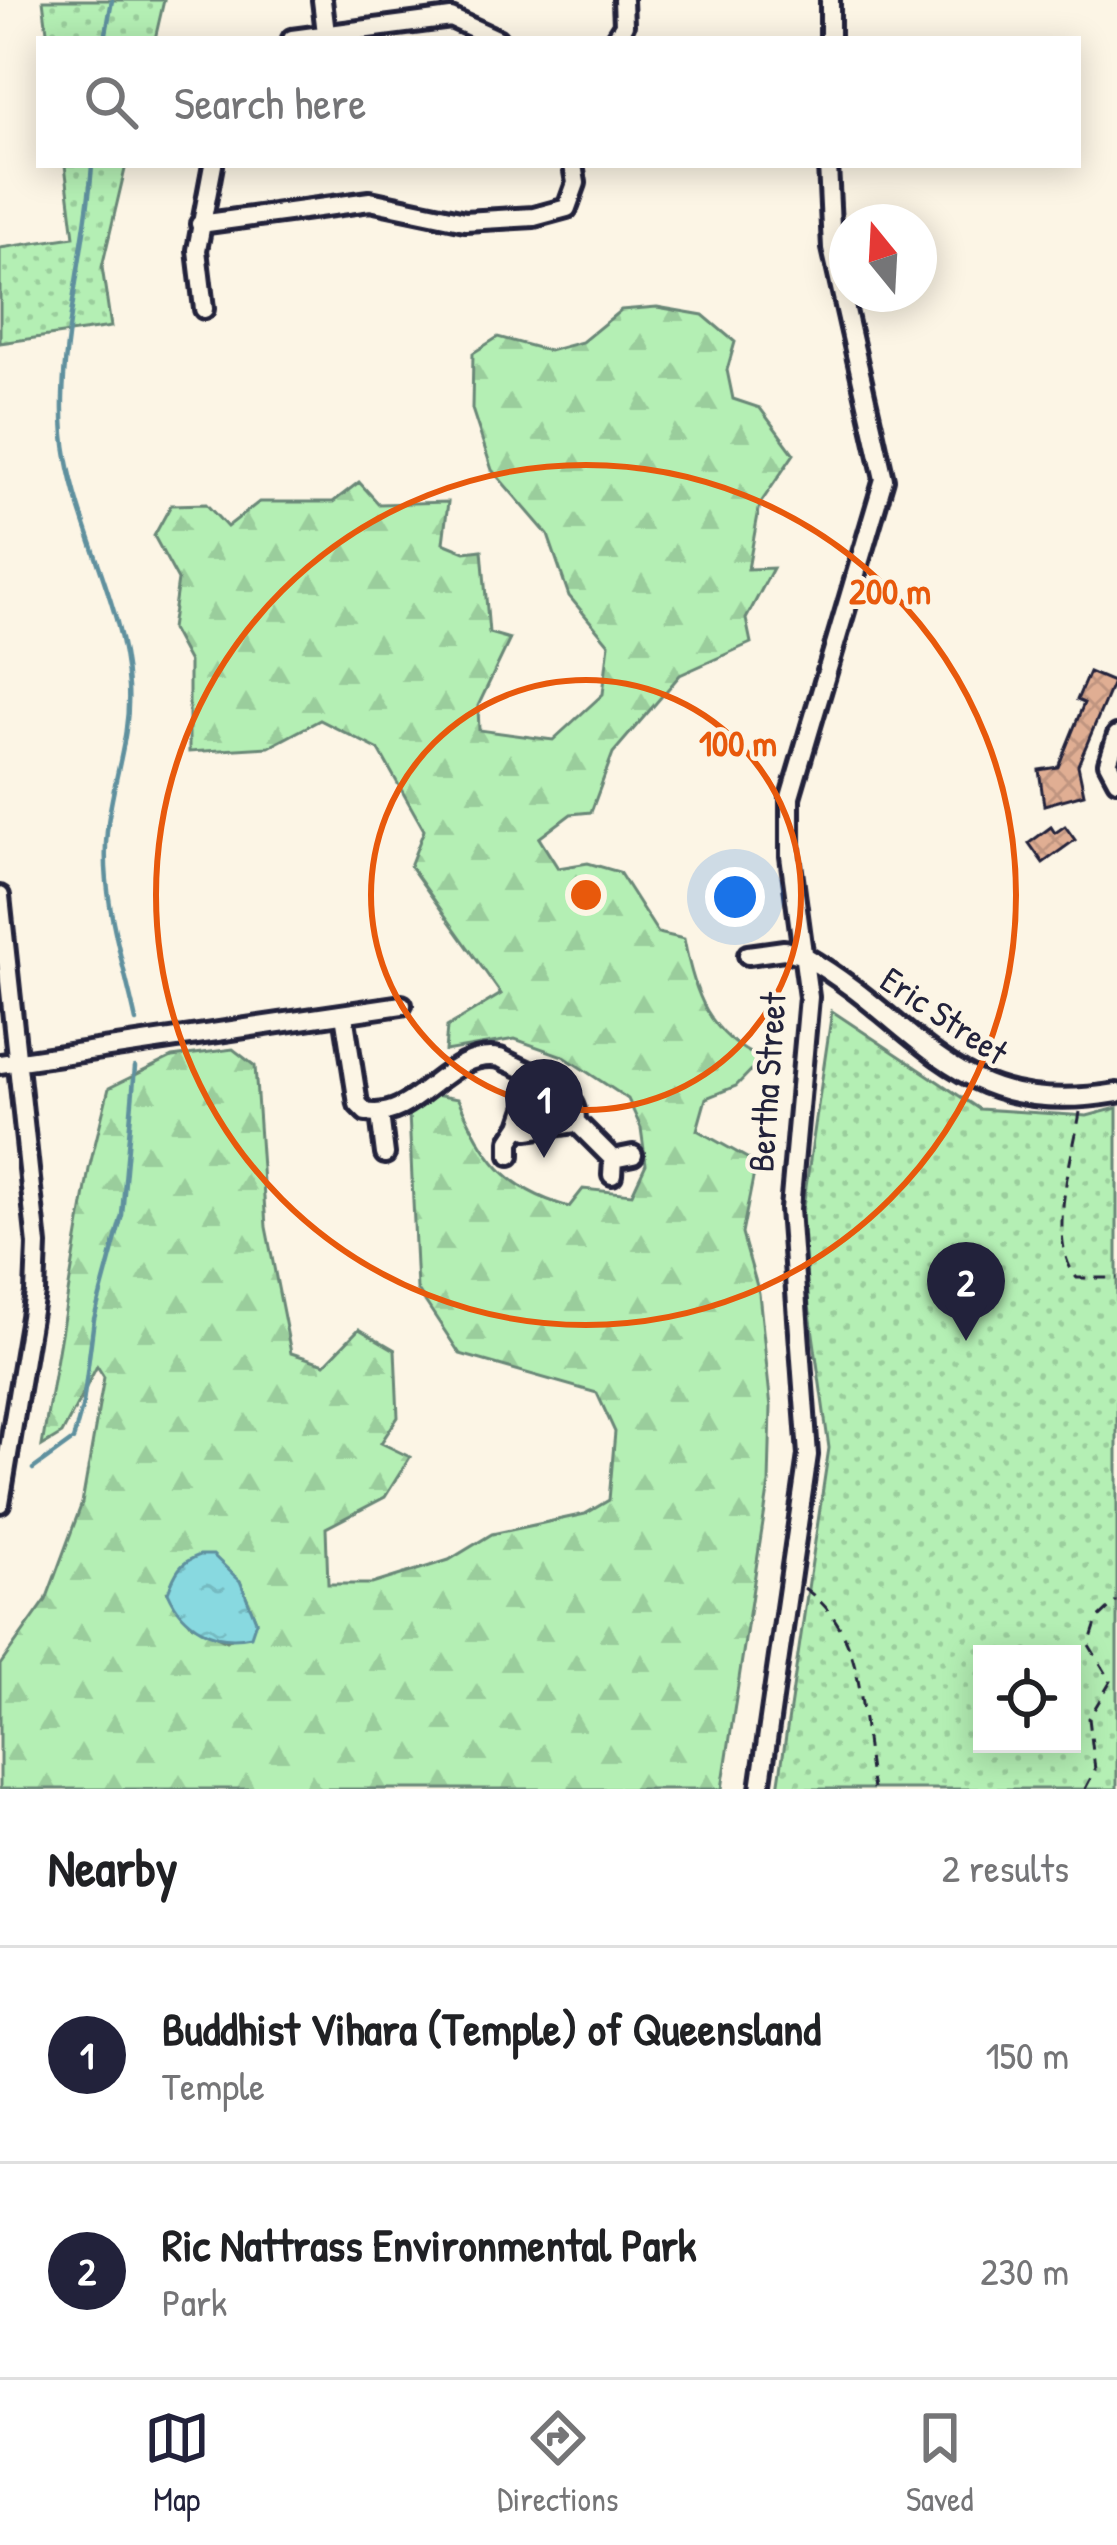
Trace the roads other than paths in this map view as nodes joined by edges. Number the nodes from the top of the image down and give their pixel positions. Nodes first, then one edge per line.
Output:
1 (322, 0) edge
2 (623, 0) edge
3 (830, 0) edge
4 (326, 33) junction
5 (309, 36) edge
6 (490, 36) edge
7 (617, 36) edge
8 (830, 36) edge
9 (212, 168) edge
10 (573, 168) edge
11 (828, 168) edge
12 (200, 224) junction
13 (204, 309) dead end
14 (1117, 735) edge
15 (1117, 780) edge
16 (0, 896) edge
17 (748, 955) dead end
18 (804, 956) junction
19 (402, 1005) dead end
20 (344, 1014) junction
21 (8, 1063) edge
22 (525, 1071) junction
23 (1117, 1093) edge
24 (380, 1114) junction
25 (576, 1122) junction
26 (520, 1126) junction
27 (386, 1154) dead end
28 (509, 1155) dead end
29 (633, 1155) dead end
30 (8, 1406) edge
31 (0, 1503) edge
32 (760, 1789) edge

1 - 4 street
2 - 7 street
3 - 8 street
4 - 5 street
4 - 6 street
9 - 12 street
10 - 12 street
11 - 18 street, Bertha Street
12 - 13 street
14 - 15 street
16 - 21 street
17 - 18 street
18 - 23 street, Eric Street
18 - 32 street, Bertha Street
19 - 20 street
20 - 21 street
20 - 24 street
21 - 30 street
22 - 24 street
22 - 25 street
22 - 26 street
24 - 27 street
25 - 26 street
25 - 29 street
26 - 28 street
30 - 31 street

